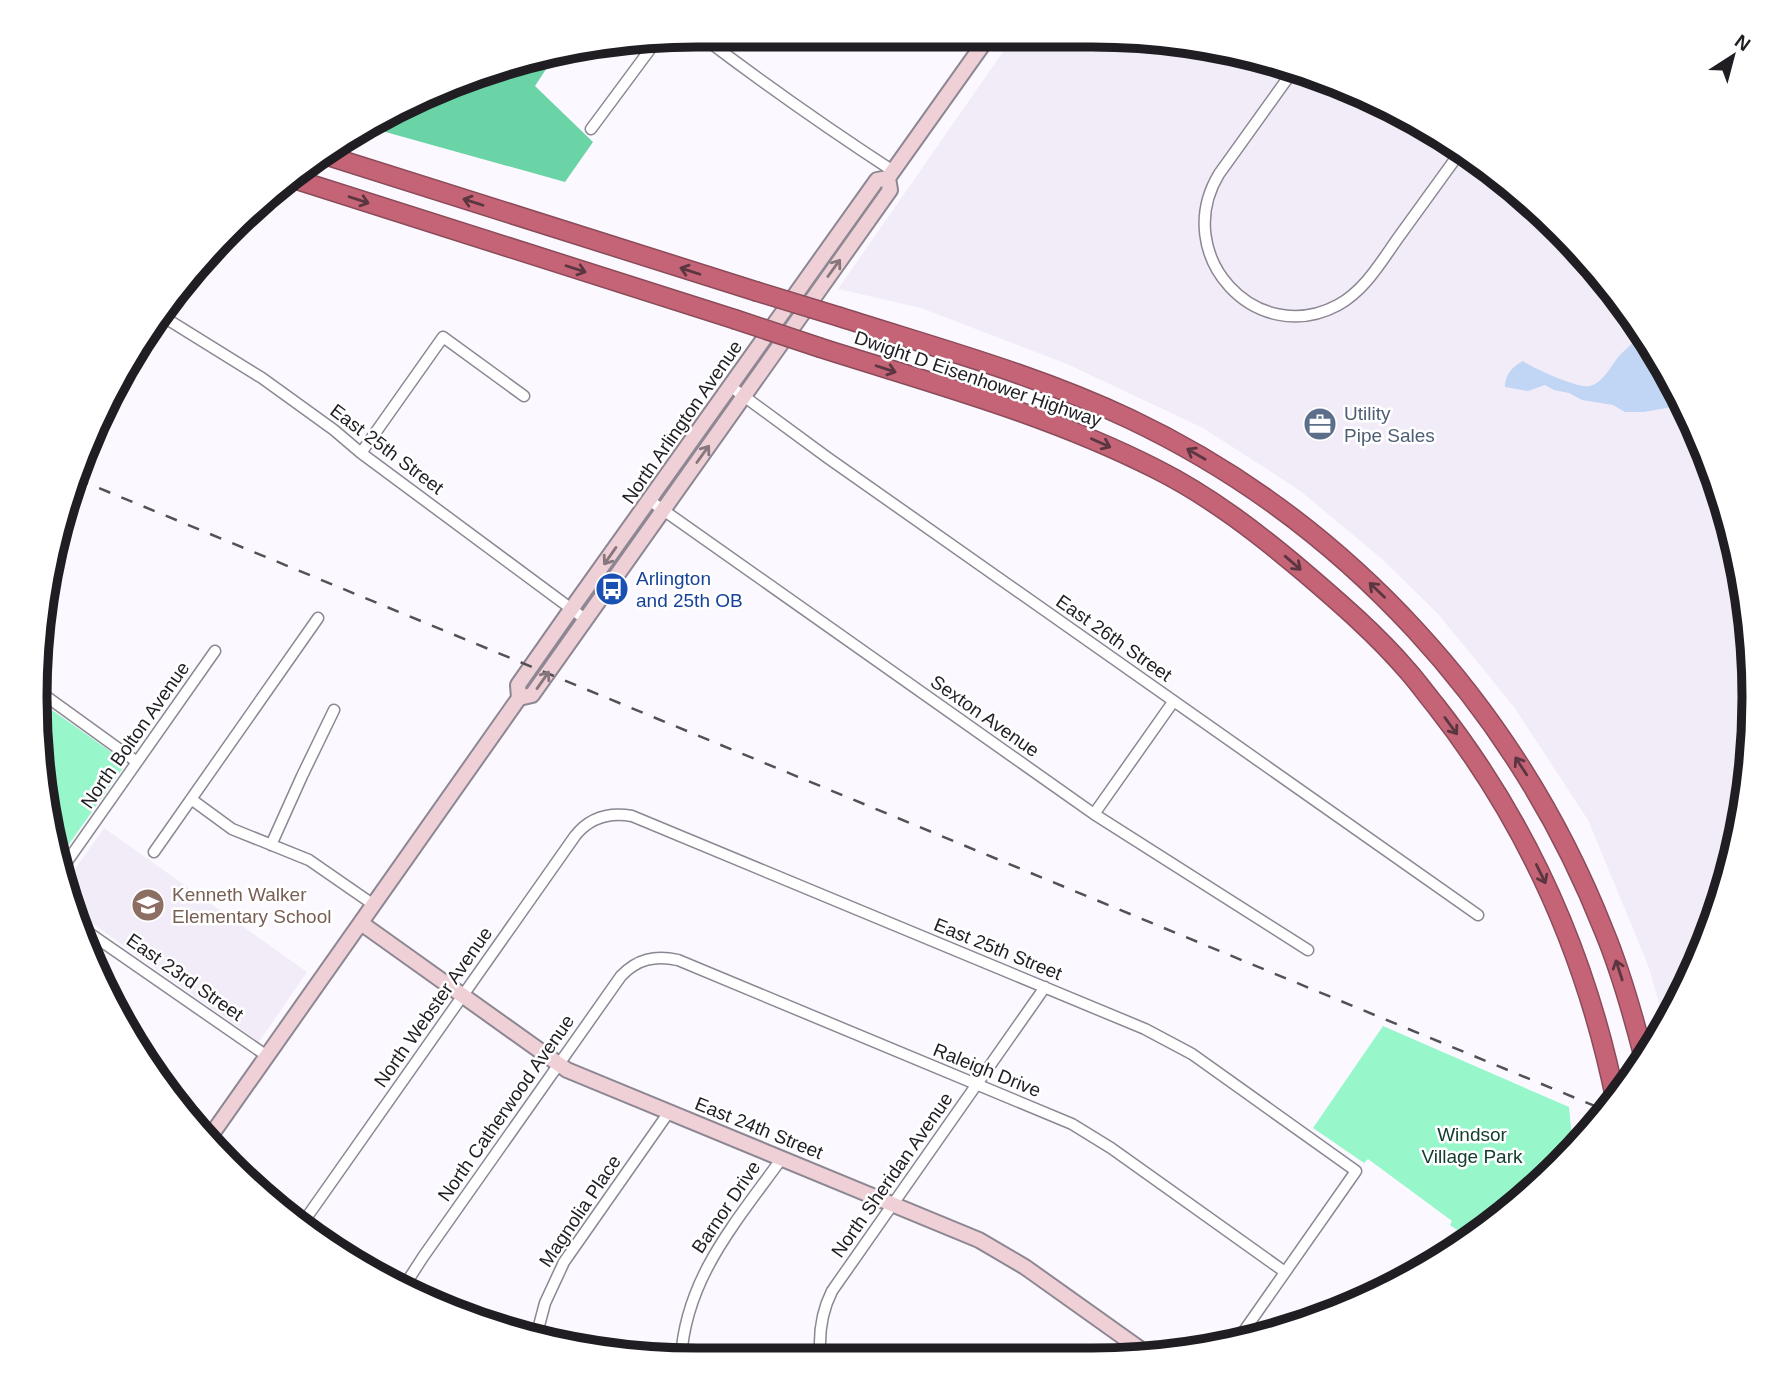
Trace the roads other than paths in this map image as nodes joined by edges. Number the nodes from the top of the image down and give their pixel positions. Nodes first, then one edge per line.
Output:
1 (716, 47) edge
2 (981, 47) edge
3 (650, 50) edge
4 (1288, 78) edge
5 (591, 129) dead end
6 (335, 158) edge
7 (1455, 159) edge
8 (891, 174) junction
9 (302, 182) edge
10 (169, 320) edge
11 (730, 386) junction
12 (524, 396) dead end
13 (744, 396) junction
14 (361, 453) junction
15 (649, 500) junction
16 (663, 510) junction
17 (572, 610) junction
18 (318, 618) dead end
19 (585, 619) junction
20 (215, 651) dead end
21 (47, 697) edge
22 (519, 698) junction
23 (1174, 702) junction
24 (334, 710) dead end
25 (137, 762) junction
26 (191, 799) junction
27 (1094, 814) junction
28 (600, 817) joint
29 (271, 845) junction
30 (154, 852) dead end
31 (68, 860) edge
32 (374, 905) junction
33 (1478, 915) dead end
34 (361, 923) junction
35 (93, 936) edge
36 (1308, 950) dead end
37 (647, 959) joint
38 (1045, 987) junction
39 (463, 996) junction
40 (1641, 1046) edge
41 (267, 1056) junction
42 (559, 1064) junction
43 (977, 1085) junction
44 (1612, 1086) edge
45 (669, 1112) junction
46 (214, 1131) edge
47 (782, 1158) junction
48 (893, 1204) junction
49 (307, 1217) edge
50 (1285, 1272) junction
51 (409, 1280) edge
52 (538, 1328) edge
53 (1244, 1329) edge
54 (1136, 1346) edge
55 (682, 1347) edge
56 (821, 1348) edge

1 - 8 street
2 - 8 main road, North Arlington Avenue
3 - 5 street
4 - 7 street
40 -> 6 highway, Dwight D Eisenhower Highway, bridge
8 - 11 main road, North Arlington Avenue
13 -> 8 main road, North Arlington Avenue
9 -> 44 highway, Dwight D Eisenhower Highway, bridge
10 - 14 street, East 25th Street
11 - 13 street, East 26th Street
11 - 15 main road, North Arlington Avenue
12 - 14 street
16 -> 13 main road, North Arlington Avenue
13 - 23 street, East 26th Street
14 - 17 street, East 25th Street
15 - 16 street, Sexton Avenue
15 -> 17 main road, North Arlington Avenue
16 - 19 main road, North Arlington Avenue
16 - 27 street, Sexton Avenue
17 - 19 street, East 25th Street
17 - 22 main road, North Arlington Avenue
18 - 26 street
22 -> 19 main road, North Arlington Avenue
20 - 25 street, North Bolton Avenue
21 - 25 street
22 - 32 main road, North Arlington Avenue
23 - 27 street
23 - 33 street, East 26th Street
24 - 29 street
25 - 31 street, North Bolton Avenue
26 - 29 street
26 - 30 street
27 - 36 street, Sexton Avenue
28 - 38 street, East 25th Street
28 - 39 street, North Webster Avenue
29 - 32 street
32 - 34 main road, North Arlington Avenue
34 - 39 main road, East 24th Street
34 - 41 main road, North Arlington Avenue
35 - 41 street, East 23rd Street
37 - 42 street, North Catherwood Avenue
37 - 43 street, Raleigh Drive
38 - 43 street, North Sheridan Avenue
38 - 50 street, East 25th Street
39 - 42 main road, East 24th Street
39 - 49 street, North Webster Avenue
41 - 46 main road, North Arlington Avenue
42 - 45 main road, East 24th Street
42 - 51 street, North Catherwood Avenue
43 - 48 street, North Sheridan Avenue
43 - 50 street, Raleigh Drive
45 - 47 main road, East 24th Street
45 - 52 street, Magnolia Place
47 - 48 main road, East 24th Street
47 - 55 street, Barnor Drive
48 - 54 main road, East 24th Street
48 - 56 street, North Sheridan Avenue
50 - 53 street

